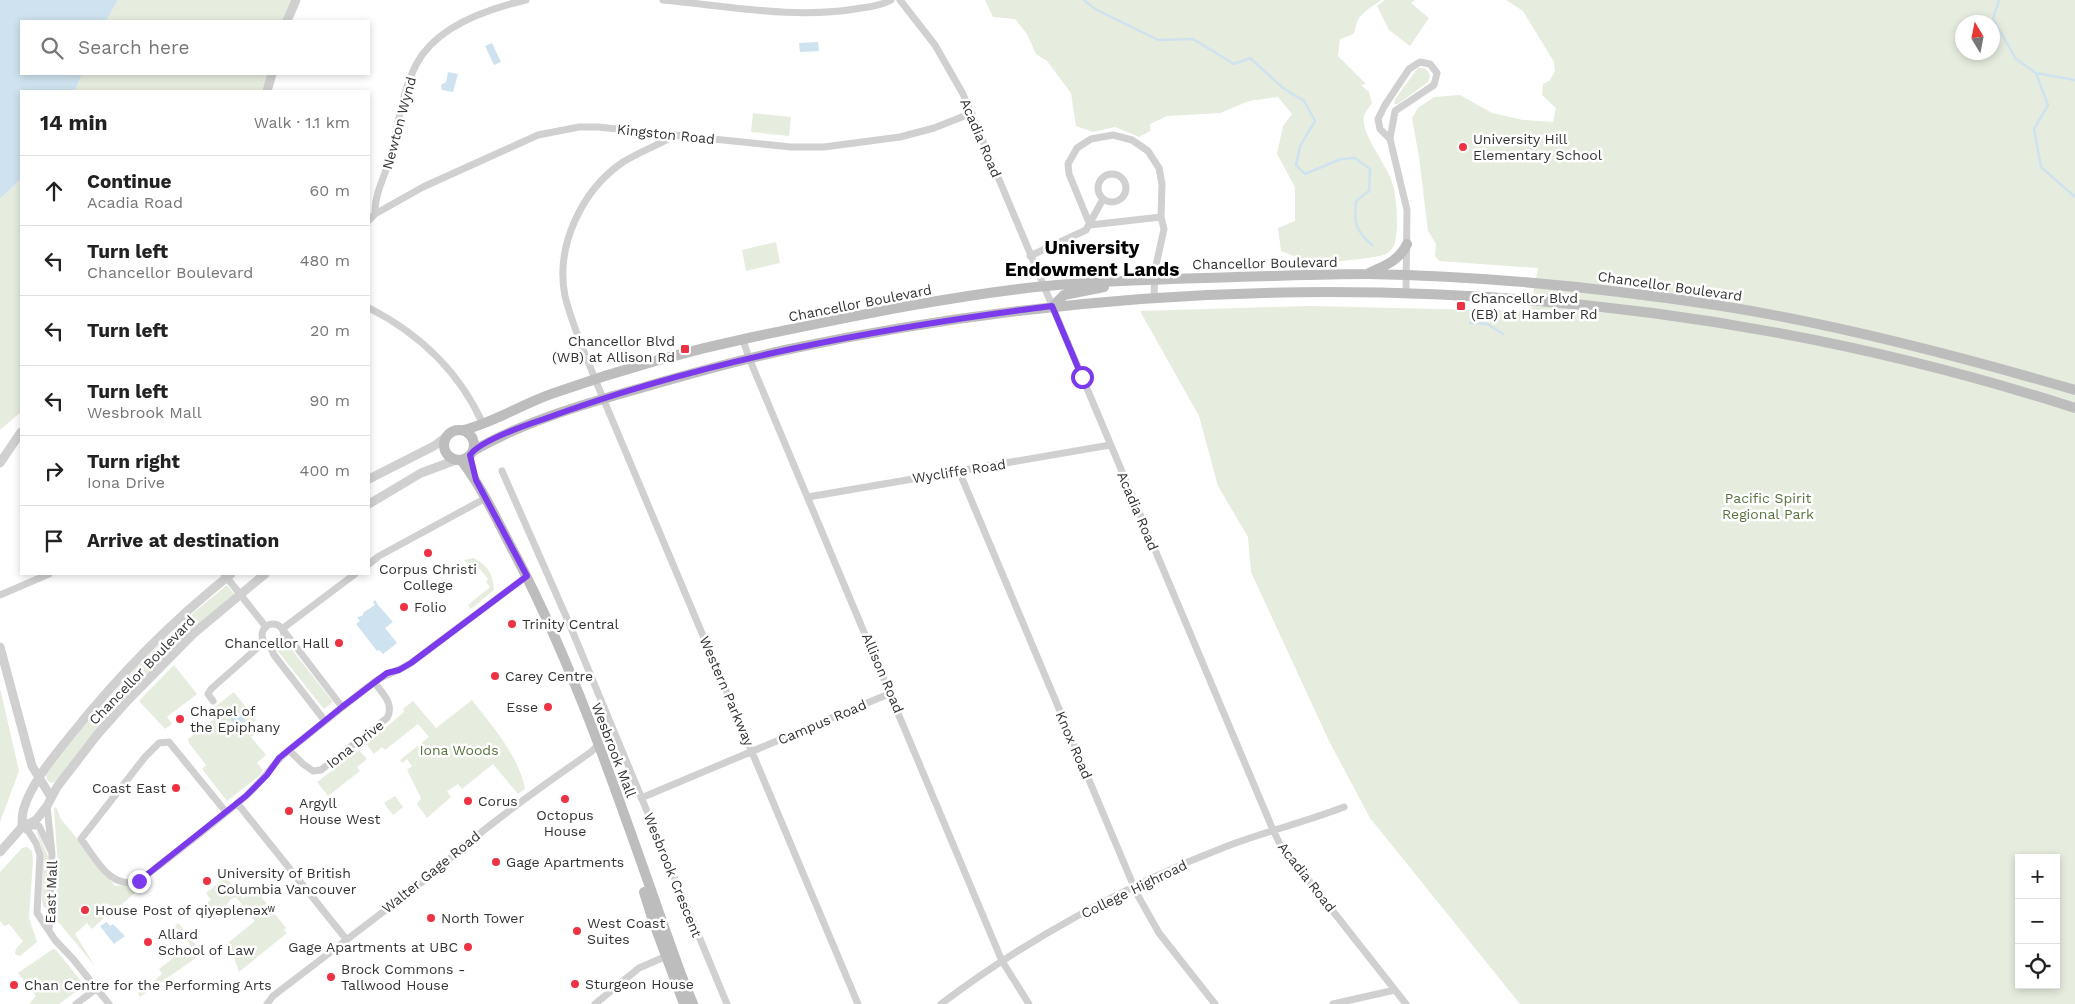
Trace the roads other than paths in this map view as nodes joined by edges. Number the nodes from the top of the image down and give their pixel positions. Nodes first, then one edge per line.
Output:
1 (296, 0) edge
2 (526, 0) edge
3 (663, 0) edge
4 (890, 0) edge
5 (900, 0) edge
6 (288, 20) edge
7 (272, 75) edge
8 (267, 90) edge
9 (1385, 105) junction
10 (1396, 111) junction
11 (972, 113) junction
12 (674, 136) junction
13 (1390, 139) junction
14 (1103, 199) junction
15 (375, 214) junction
16 (1161, 217) junction
17 (370, 219) edge
18 (1090, 225) junction
19 (1406, 244) junction
20 (1030, 256) junction
21 (1366, 274) junction
22 (1406, 276) junction
23 (1154, 280) junction
24 (1126, 281) junction
25 (1044, 286) junction
26 (1406, 292) junction
27 (1154, 298) junction
28 (1052, 306) junction
29 (370, 309) edge
30 (743, 340) junction
31 (749, 358) junction
32 (595, 379) junction
33 (2075, 390) edge
34 (603, 399) junction
35 (2075, 408) edge
36 (483, 424) junction
37 (463, 430) junction
38 (20, 433) edge
39 (446, 437) junction
40 (1110, 445) junction
41 (465, 456) junction
42 (0, 463) edge
43 (502, 471) dead end
44 (959, 471) junction
45 (370, 478) edge
46 (808, 497) junction
47 (486, 498) junction
48 (370, 503) edge
49 (370, 563) edge
50 (47, 575) edge
51 (227, 575) edge
52 (264, 575) edge
53 (354, 575) edge
54 (527, 576) junction
55 (240, 594) junction
56 (0, 595) edge
57 (266, 626) junction
58 (283, 630) junction
59 (267, 644) junction
60 (0, 647) edge
61 (374, 682) junction
62 (891, 693) junction
63 (213, 702) dead end
64 (342, 707) junction
65 (325, 721) junction
66 (598, 745) junction
67 (289, 750) junction
68 (752, 752) junction
69 (39, 778) junction
70 (641, 798) junction
71 (49, 801) junction
72 (237, 803) junction
73 (1344, 808) dead end
74 (226, 812) junction
75 (22, 827) junction
76 (1272, 830) junction
77 (0, 852) edge
78 (52, 854) junction
79 (1134, 887) junction
80 (49, 931) junction
81 (346, 939) junction
82 (669, 954) junction
83 (1002, 961) junction
84 (96, 989) junction
85 (1395, 990) junction
86 (76, 1004) edge
87 (109, 1004) edge
88 (267, 1004) edge
89 (595, 1004) edge
90 (684, 1004) edge
91 (693, 1004) edge
92 (727, 1004) edge
93 (858, 1004) edge
94 (941, 1004) edge
95 (1029, 1004) edge
96 (1214, 1004) edge
97 (1333, 1004) edge
98 (1406, 1004) edge

1 - 6 street
2 - 15 street, Newton Wynd
3 - 4 street
5 - 11 street, Acadia Road
7 - 8 street
9 - 10 street
9 - 10 street
9 - 13 street
10 - 13 street
11 - 12 street, Kingston Road
11 - 20 street, Acadia Road
12 - 15 street, Kingston Road
12 - 32 street, Western Parkway
13 - 19 street
14 - 14 street
14 - 18 street
15 - 17 street
16 - 18 street
16 - 18 street
16 - 23 street
18 - 20 street
19 - 21 main road
19 - 22 street
20 - 25 street, Acadia Road
21 - 22 main road, Chancellor Boulevard
21 - 23 main road, Chancellor Boulevard
22 - 26 street
22 - 33 main road, Chancellor Boulevard
23 - 24 main road, Chancellor Boulevard
23 - 27 street
24 - 25 main road, Chancellor Boulevard
24 - 28 main road
25 - 28 street, Acadia Road
25 - 30 main road, Chancellor Boulevard
26 - 27 main road, Chancellor Boulevard
26 - 35 main road, Chancellor Boulevard
27 - 28 main road, Chancellor Boulevard
28 - 31 main road, Chancellor Boulevard
28 - 40 street, Acadia Road
29 - 36 street
30 - 31 street, Allison Road
30 - 32 main road, Chancellor Boulevard
31 - 34 main road, Chancellor Boulevard
31 - 46 street, Allison Road
32 - 34 street, Western Parkway
32 - 36 main road, Chancellor Boulevard
34 - 41 main road, Chancellor Boulevard
34 - 68 street, Western Parkway
36 - 37 main road, Chancellor Boulevard
37 - 39 main road
37 - 41 main road
38 - 42 street
39 - 41 main road
39 - 45 street
40 - 44 street, Wycliffe Road
40 - 76 street, Acadia Road
41 - 47 main road, Wesbrook Mall
41 - 48 street, Chancellor Boulevard
43 - 70 street, Wesbrook Crescent
44 - 46 street, Wycliffe Road
44 - 79 street, Knox Road
46 - 62 street, Allison Road
47 - 49 street
47 - 54 main road, Wesbrook Mall
50 - 56 street
51 - 55 street
51 - 69 street, Chancellor Boulevard
52 - 55 street, Chancellor Boulevard
53 - 58 street
54 - 61 street
54 - 66 main road, Wesbrook Mall
55 - 57 street
55 - 71 street, Chancellor Boulevard
57 - 58 street
57 - 59 street
58 - 59 street
58 - 64 street
59 - 63 street
59 - 65 street
60 - 69 street
61 - 64 street
61 - 67 street, Iona Drive
62 - 68 street, Campus Road
62 - 83 street, Allison Road
64 - 65 street
65 - 67 street
66 - 81 street, Walter Gage Road
66 - 82 main road, Wesbrook Mall
67 - 72 street
68 - 70 street, Campus Road
68 - 93 street, Western Parkway
69 - 71 street
69 - 75 street, Chancellor Boulevard
70 - 92 street, Wesbrook Crescent
71 - 75 street, Chancellor Boulevard
71 - 78 street, East Mall
72 - 74 street
72 - 81 street
73 - 76 street, College Highroad
74 - 74 street
75 - 77 street, Chancellor Boulevard
75 - 78 street, East Mall
75 - 80 street, East Mall
76 - 79 street, College Highroad
76 - 85 street, Acadia Road
78 - 80 street, East Mall
79 - 83 street, College Highroad
79 - 96 street, Knox Road
80 - 84 street, East Mall
81 - 88 street, Walter Gage Road
82 - 89 street
82 - 90 main road, Wesbrook Mall
82 - 91 main road, Wesbrook Mall
83 - 94 street, College Highroad
83 - 95 street, Allison Road
84 - 86 street
84 - 87 street, East Mall
85 - 97 street
85 - 98 street, Acadia Road

